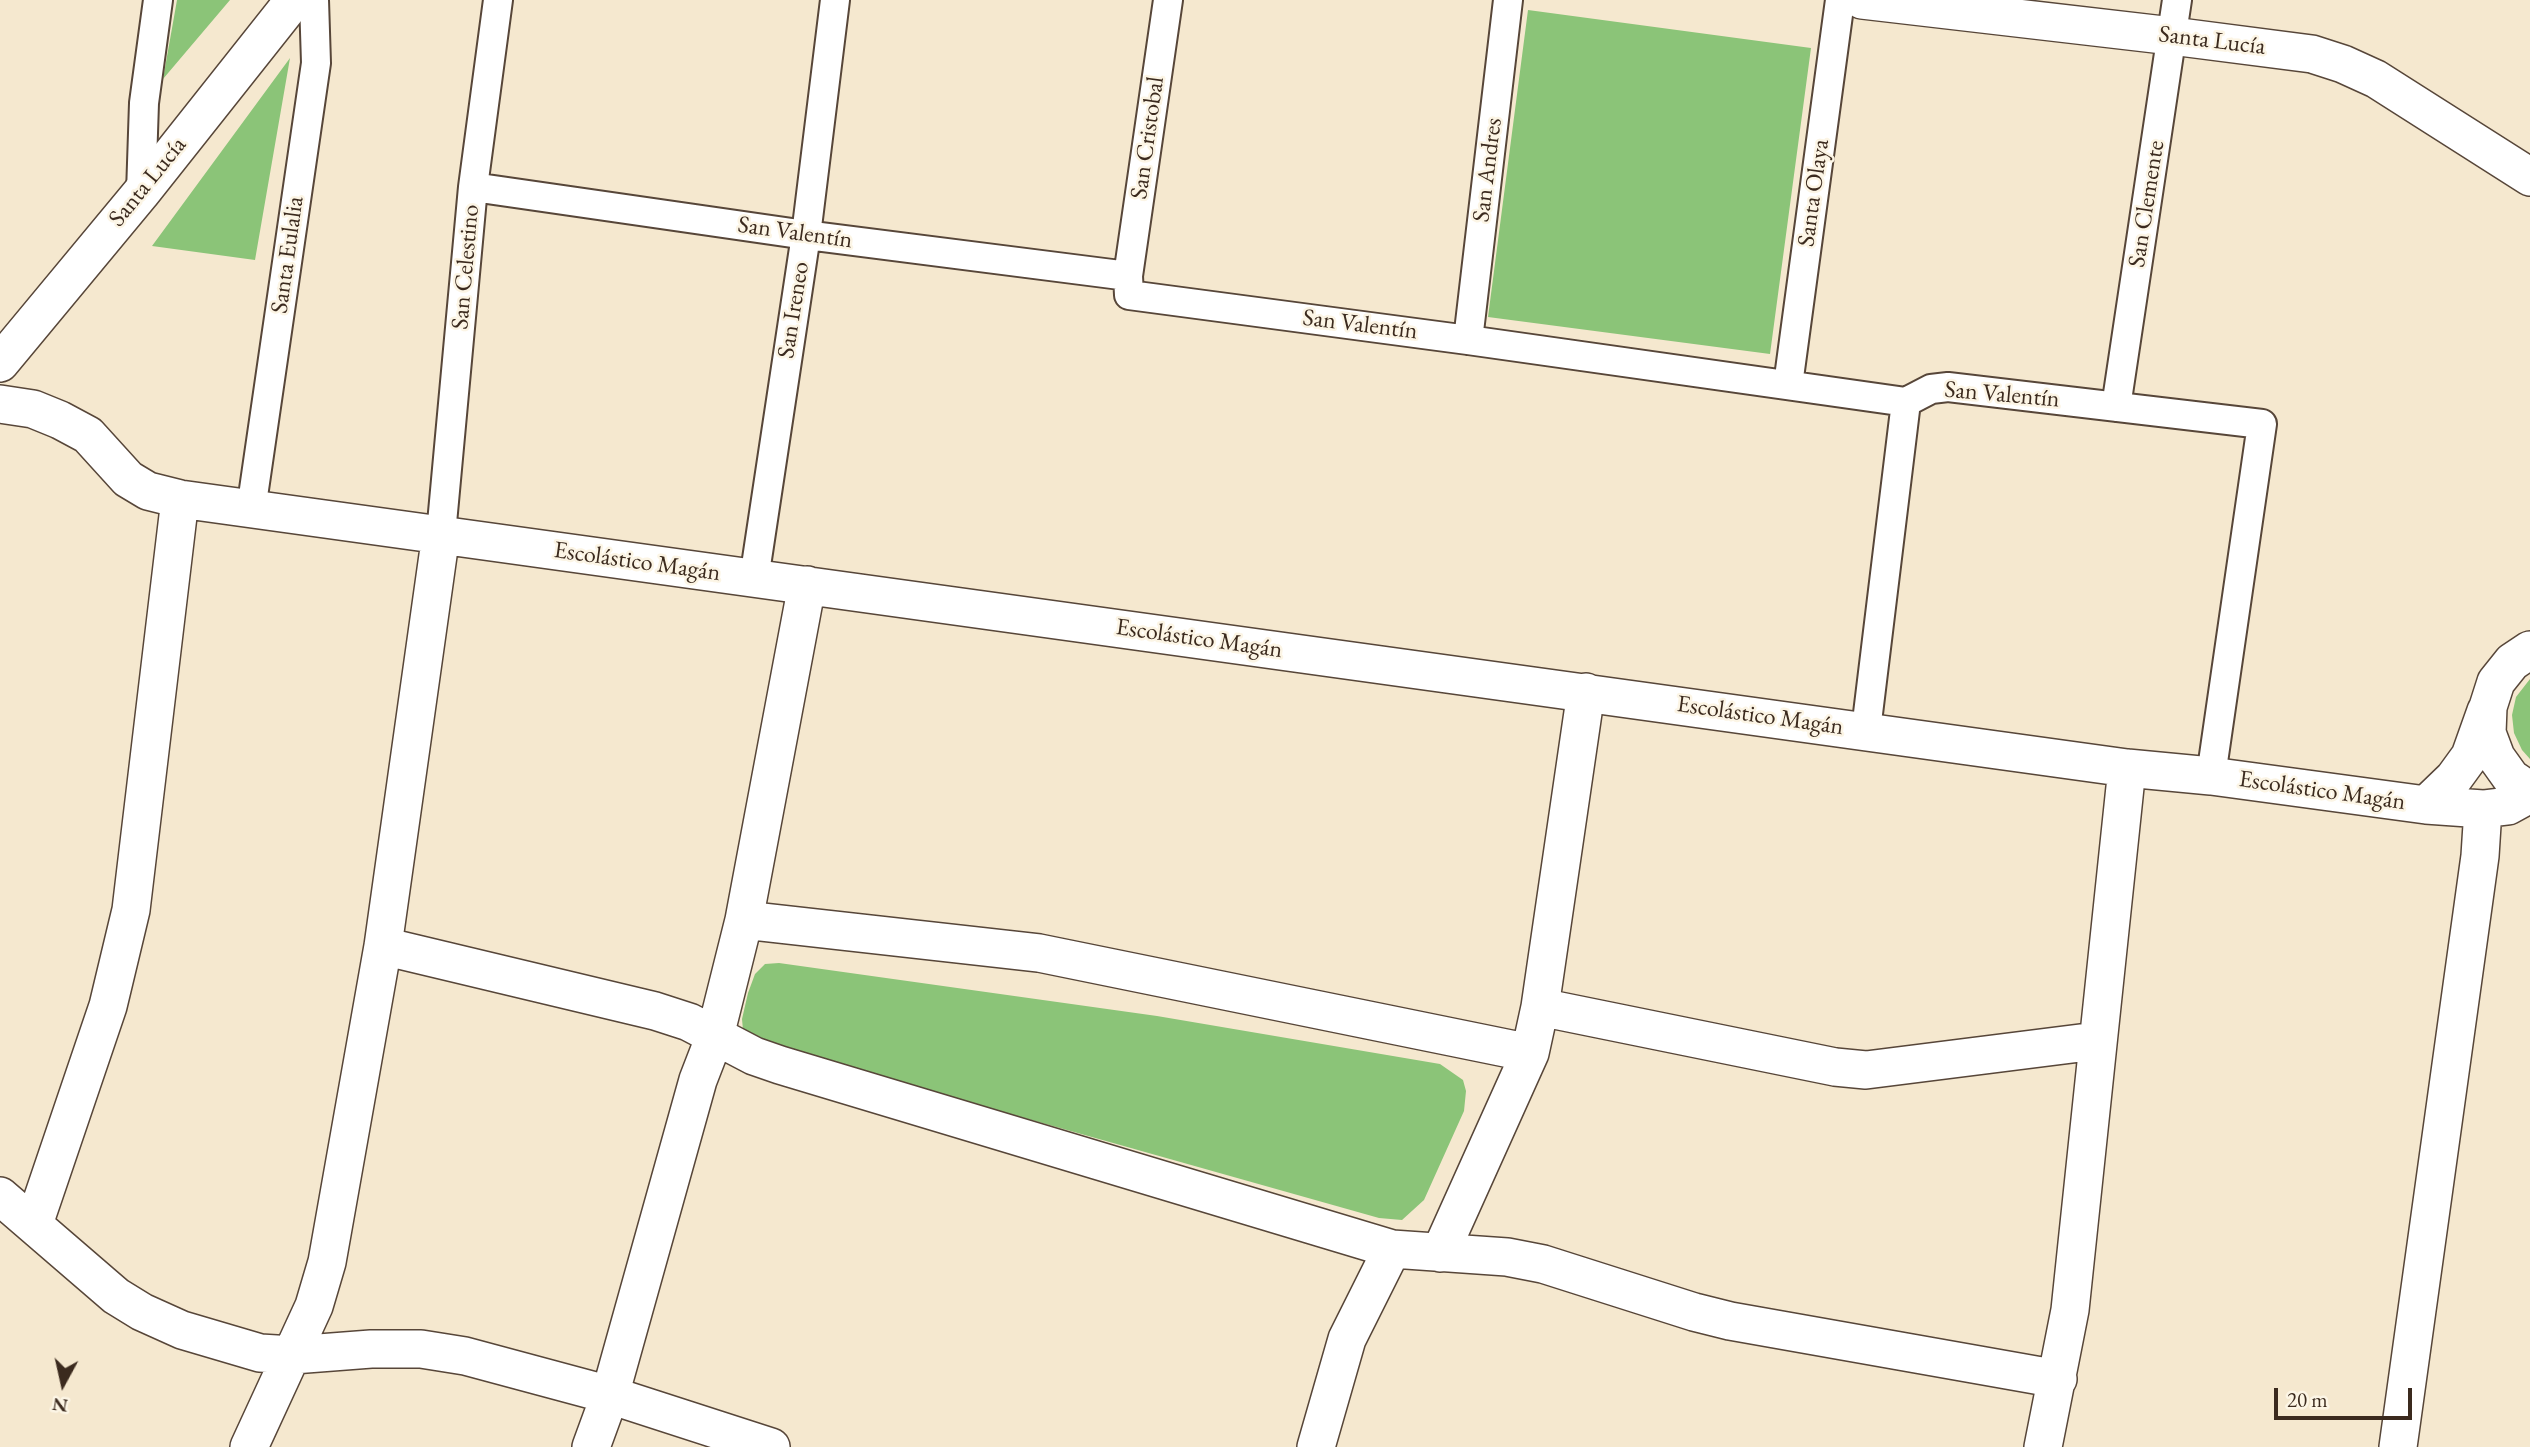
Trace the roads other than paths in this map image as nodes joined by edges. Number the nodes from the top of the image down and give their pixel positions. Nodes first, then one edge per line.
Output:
1 (158, 0) edge
2 (295, 0) edge
3 (314, 0) edge
4 (498, 0) edge
5 (835, 0) edge
6 (1168, 0) edge
7 (1508, 0) edge
8 (1840, 0) edge
9 (1862, 0) edge
10 (2177, 0) edge
11 (2172, 36) junction
12 (2530, 177) edge
13 (473, 187) junction
14 (141, 193) junction
15 (806, 235) junction
16 (1128, 275) junction
17 (1468, 340) junction
18 (0, 363) edge
19 (1788, 385) junction
20 (1906, 402) junction
21 (0, 404) edge
22 (2116, 407) junction
23 (180, 499) junction
24 (251, 510) junction
25 (441, 534) junction
26 (754, 579) junction
27 (807, 585) junction
28 (2530, 650) edge
29 (1586, 692) junction
30 (2488, 706) junction
31 (1866, 730) junction
32 (2127, 768) junction
33 (2211, 776) junction
34 (2530, 793) edge
35 (2426, 805) junction
36 (2483, 809) junction
37 (744, 920) junction
38 (383, 946) junction
39 (1540, 1007) junction
40 (715, 1036) junction
41 (2096, 1041) junction
42 (1530, 1053) junction
43 (0, 1196) edge
44 (34, 1224) junction
45 (1392, 1249) junction
46 (1440, 1253) junction
47 (293, 1355) junction
48 (2058, 1379) junction
49 (610, 1395) junction
50 (248, 1447) edge
51 (592, 1447) edge
52 (771, 1447) edge
53 (1316, 1447) edge
54 (2043, 1447) edge
55 (2398, 1447) edge

1 - 14 street
2 - 14 street, Santa Lucía
3 - 24 street, Santa Eulalia
4 - 13 street, San Celestino
5 - 15 street, San Ireneo
6 - 16 street, San Cristobal
7 - 17 street, San Andres
8 - 19 street, Santa Olaya
9 - 11 street, Santa Lucía
10 - 11 street, San Clemente
11 - 12 street, Santa Lucía
11 - 22 street, San Clemente
13 - 15 street, San Valentín
13 - 25 street, San Celestino
14 - 18 street, Santa Lucía
15 - 16 street, San Valentín
15 - 26 street, San Ireneo
16 - 17 street, San Valentín
17 - 19 street, San Valentín
19 - 20 street, San Valentín
20 - 22 street, San Valentín
20 - 31 street
21 - 23 street, Escolástico Magán
22 - 33 street, San Valentín
23 - 24 street, Escolástico Magán
23 - 44 street
24 - 25 street, Escolástico Magán
25 - 26 street, Escolástico Magán
25 - 38 street
26 - 27 street, Escolástico Magán
27 - 29 street, Escolástico Magán
27 - 37 street
28 - 30 street, Escolástico Magán
29 - 31 street, Escolástico Magán
29 - 39 street
30 - 34 street, Escolástico Magán
30 - 35 street, Escolástico Magán
31 - 32 street, Escolástico Magán
32 - 33 street, Escolástico Magán
32 - 41 street
33 - 35 street, Escolástico Magán
34 - 36 street, Escolástico Magán
35 - 36 street, Escolástico Magán
36 - 55 street
37 - 40 street
37 - 42 street
38 - 40 street
38 - 47 street
39 - 41 street
39 - 42 street
40 - 45 street
40 - 49 street
41 - 48 street
42 - 46 street
43 - 44 street
44 - 47 street
45 - 46 street
45 - 53 street
46 - 48 street
47 - 49 street
47 - 50 street
48 - 54 street
49 - 51 street
49 - 52 street

